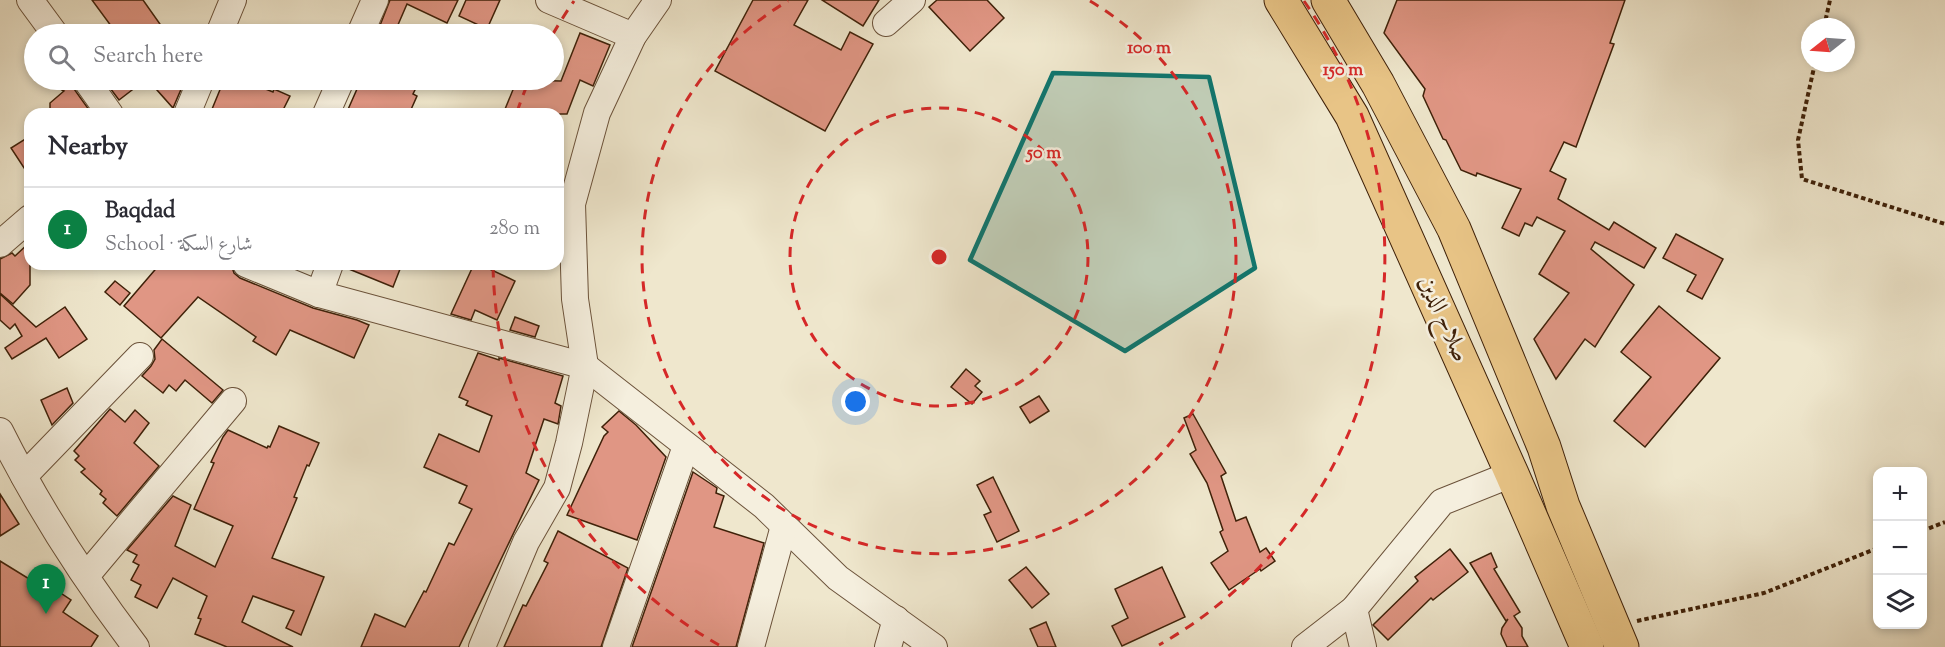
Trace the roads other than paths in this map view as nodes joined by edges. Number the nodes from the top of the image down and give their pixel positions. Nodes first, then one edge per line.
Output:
1 (30, 0) edge
2 (233, 0) edge
3 (375, 0) edge
4 (549, 0) edge
5 (658, 0) edge
6 (912, 0) edge
7 (1281, 0) edge
8 (1328, 0) edge
9 (886, 23) dead end
10 (48, 24) edge
11 (223, 24) edge
12 (364, 24) edge
13 (633, 36) junction
14 (93, 90) edge
15 (197, 90) edge
16 (337, 90) edge
17 (106, 108) edge
18 (189, 108) edge
19 (329, 108) edge
20 (24, 223) edge
21 (0, 244) edge
22 (261, 270) edge
23 (328, 270) edge
24 (319, 294) junction
25 (140, 356) dead end
26 (585, 366) junction
27 (233, 401) dead end
28 (0, 431) edge
29 (686, 446) junction
30 (1512, 474) junction
31 (24, 476) junction
32 (784, 526) junction
33 (86, 576) junction
34 (1354, 609) junction
35 (896, 619) junction
36 (1617, 636) edge
37 (130, 645) edge
38 (482, 647) edge
39 (616, 647) edge
40 (751, 647) edge
41 (888, 647) edge
42 (934, 647) edge
43 (1305, 647) edge
44 (1363, 647) edge
45 (1587, 647) edge

1 - 10 street
2 - 11 street
3 - 12 street
4 - 13 street
5 - 13 street
6 - 9 street
7 - 30 highway, صلاح الدين
8 - 36 highway, صلاح الدين
13 - 26 street
14 - 17 street
15 - 18 street
16 - 19 street
20 - 21 street
22 - 24 street
23 - 24 street
24 - 26 street
25 - 31 street
26 - 29 street
26 - 38 street
27 - 33 street
28 - 31 street
29 - 32 street
29 - 39 street
30 - 34 street
30 - 45 highway, صلاح الدين
31 - 33 street
32 - 35 street
32 - 40 street
33 - 37 street
34 - 43 street
34 - 44 street
35 - 41 street
35 - 42 street

